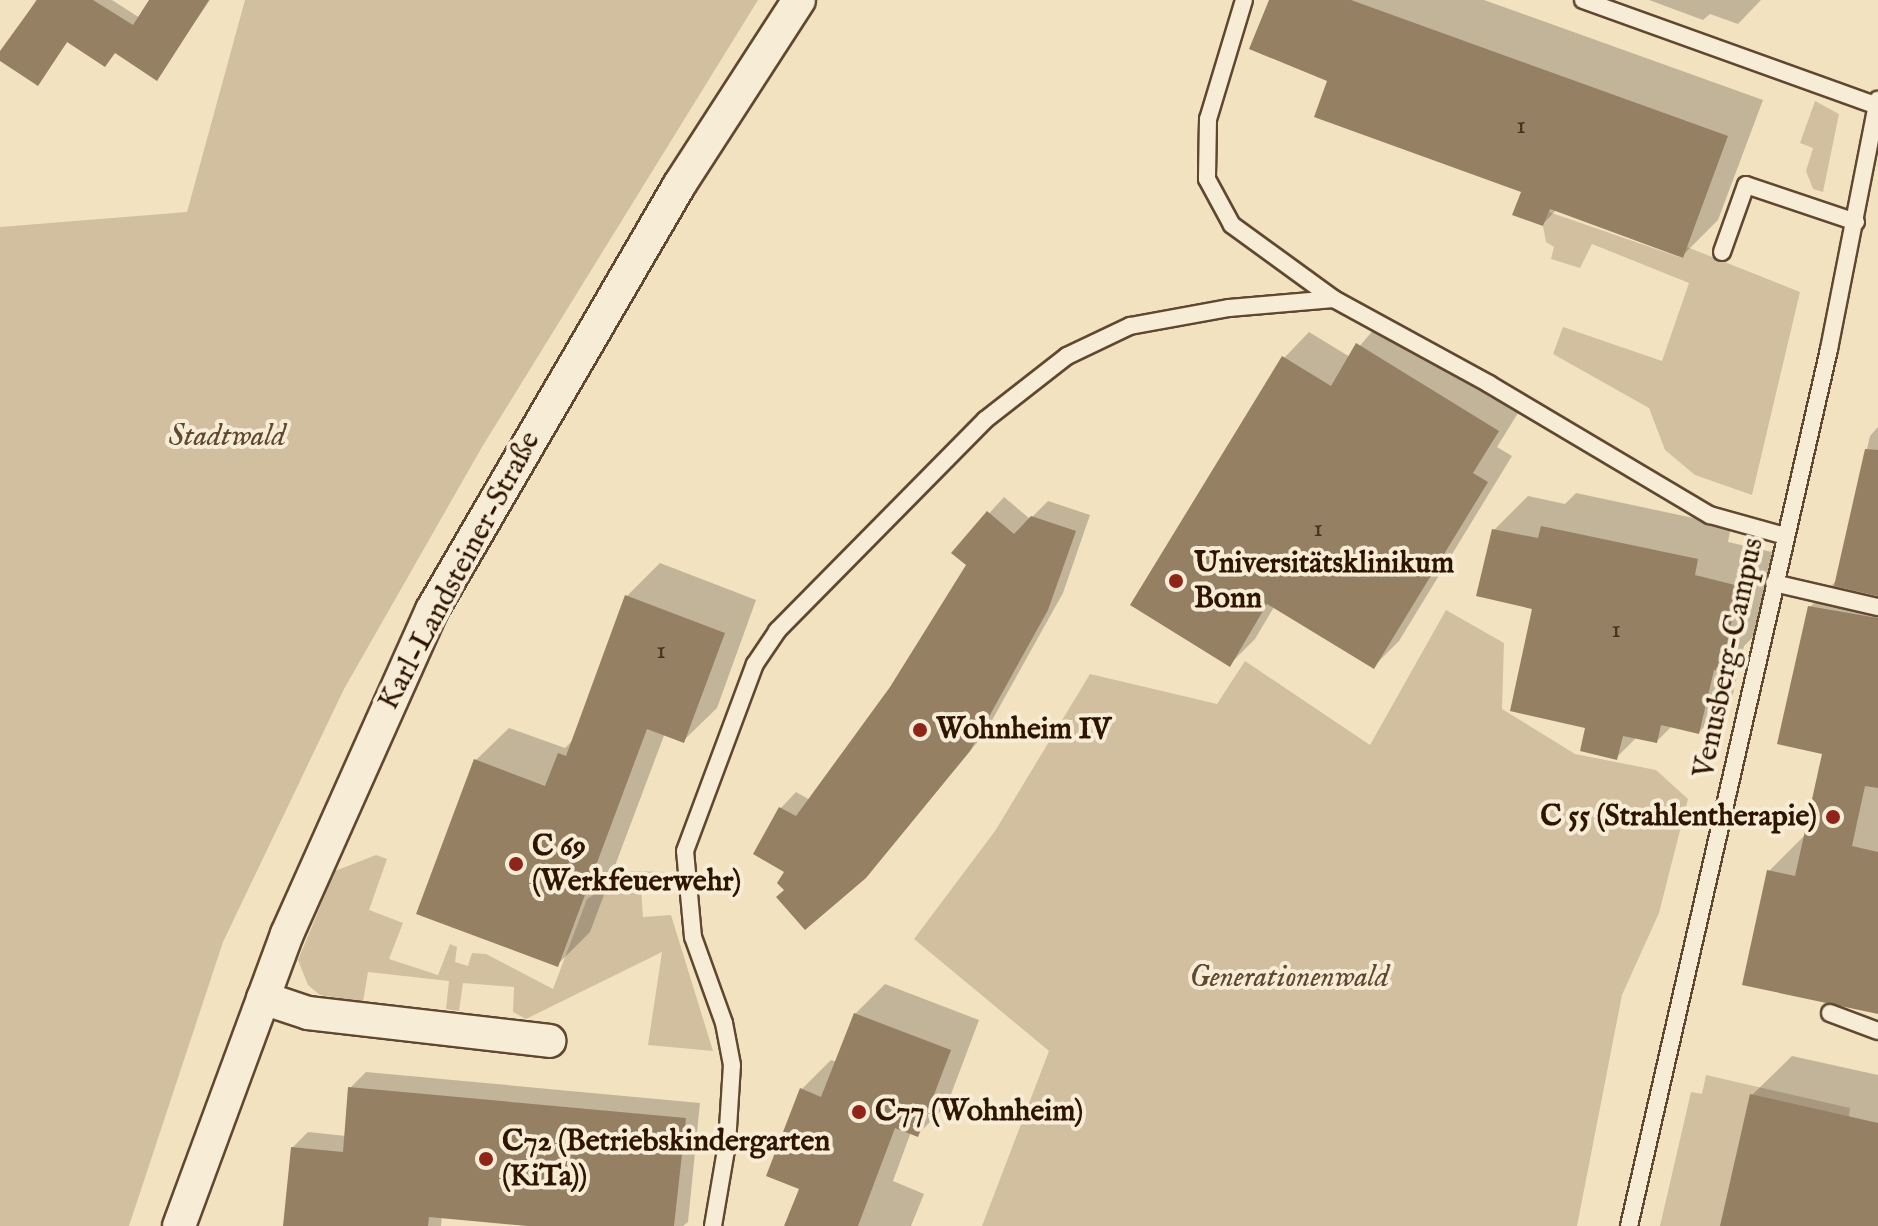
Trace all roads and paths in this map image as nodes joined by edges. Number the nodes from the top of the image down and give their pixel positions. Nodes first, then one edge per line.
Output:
1 (799, 0) edge
2 (1244, 0) edge
3 (1583, 0) edge
4 (1878, 103) edge
5 (1856, 222) junction
6 (1722, 252) dead end
7 (1334, 299) junction
8 (1785, 536) junction
9 (1774, 583) junction
10 (1878, 607) edge
11 (263, 998) junction
12 (1830, 1013) dead end
13 (1878, 1031) edge
14 (549, 1041) dead end
15 (179, 1226) edge
16 (713, 1226) edge
17 (1629, 1226) edge

1 - 11 street, Karl-Landsteiner-Straße
2 - 7 lane
3 - 4 lane
4 - 5 lane, Venusberg-Campus
5 - 6 lane
5 - 8 lane, Venusberg-Campus
7 - 8 lane
7 - 16 lane
8 - 9 lane, Venusberg-Campus
9 - 10 lane
9 - 17 lane, Venusberg-Campus
11 - 14 street
11 - 15 street, Karl-Landsteiner-Straße
12 - 13 lane

